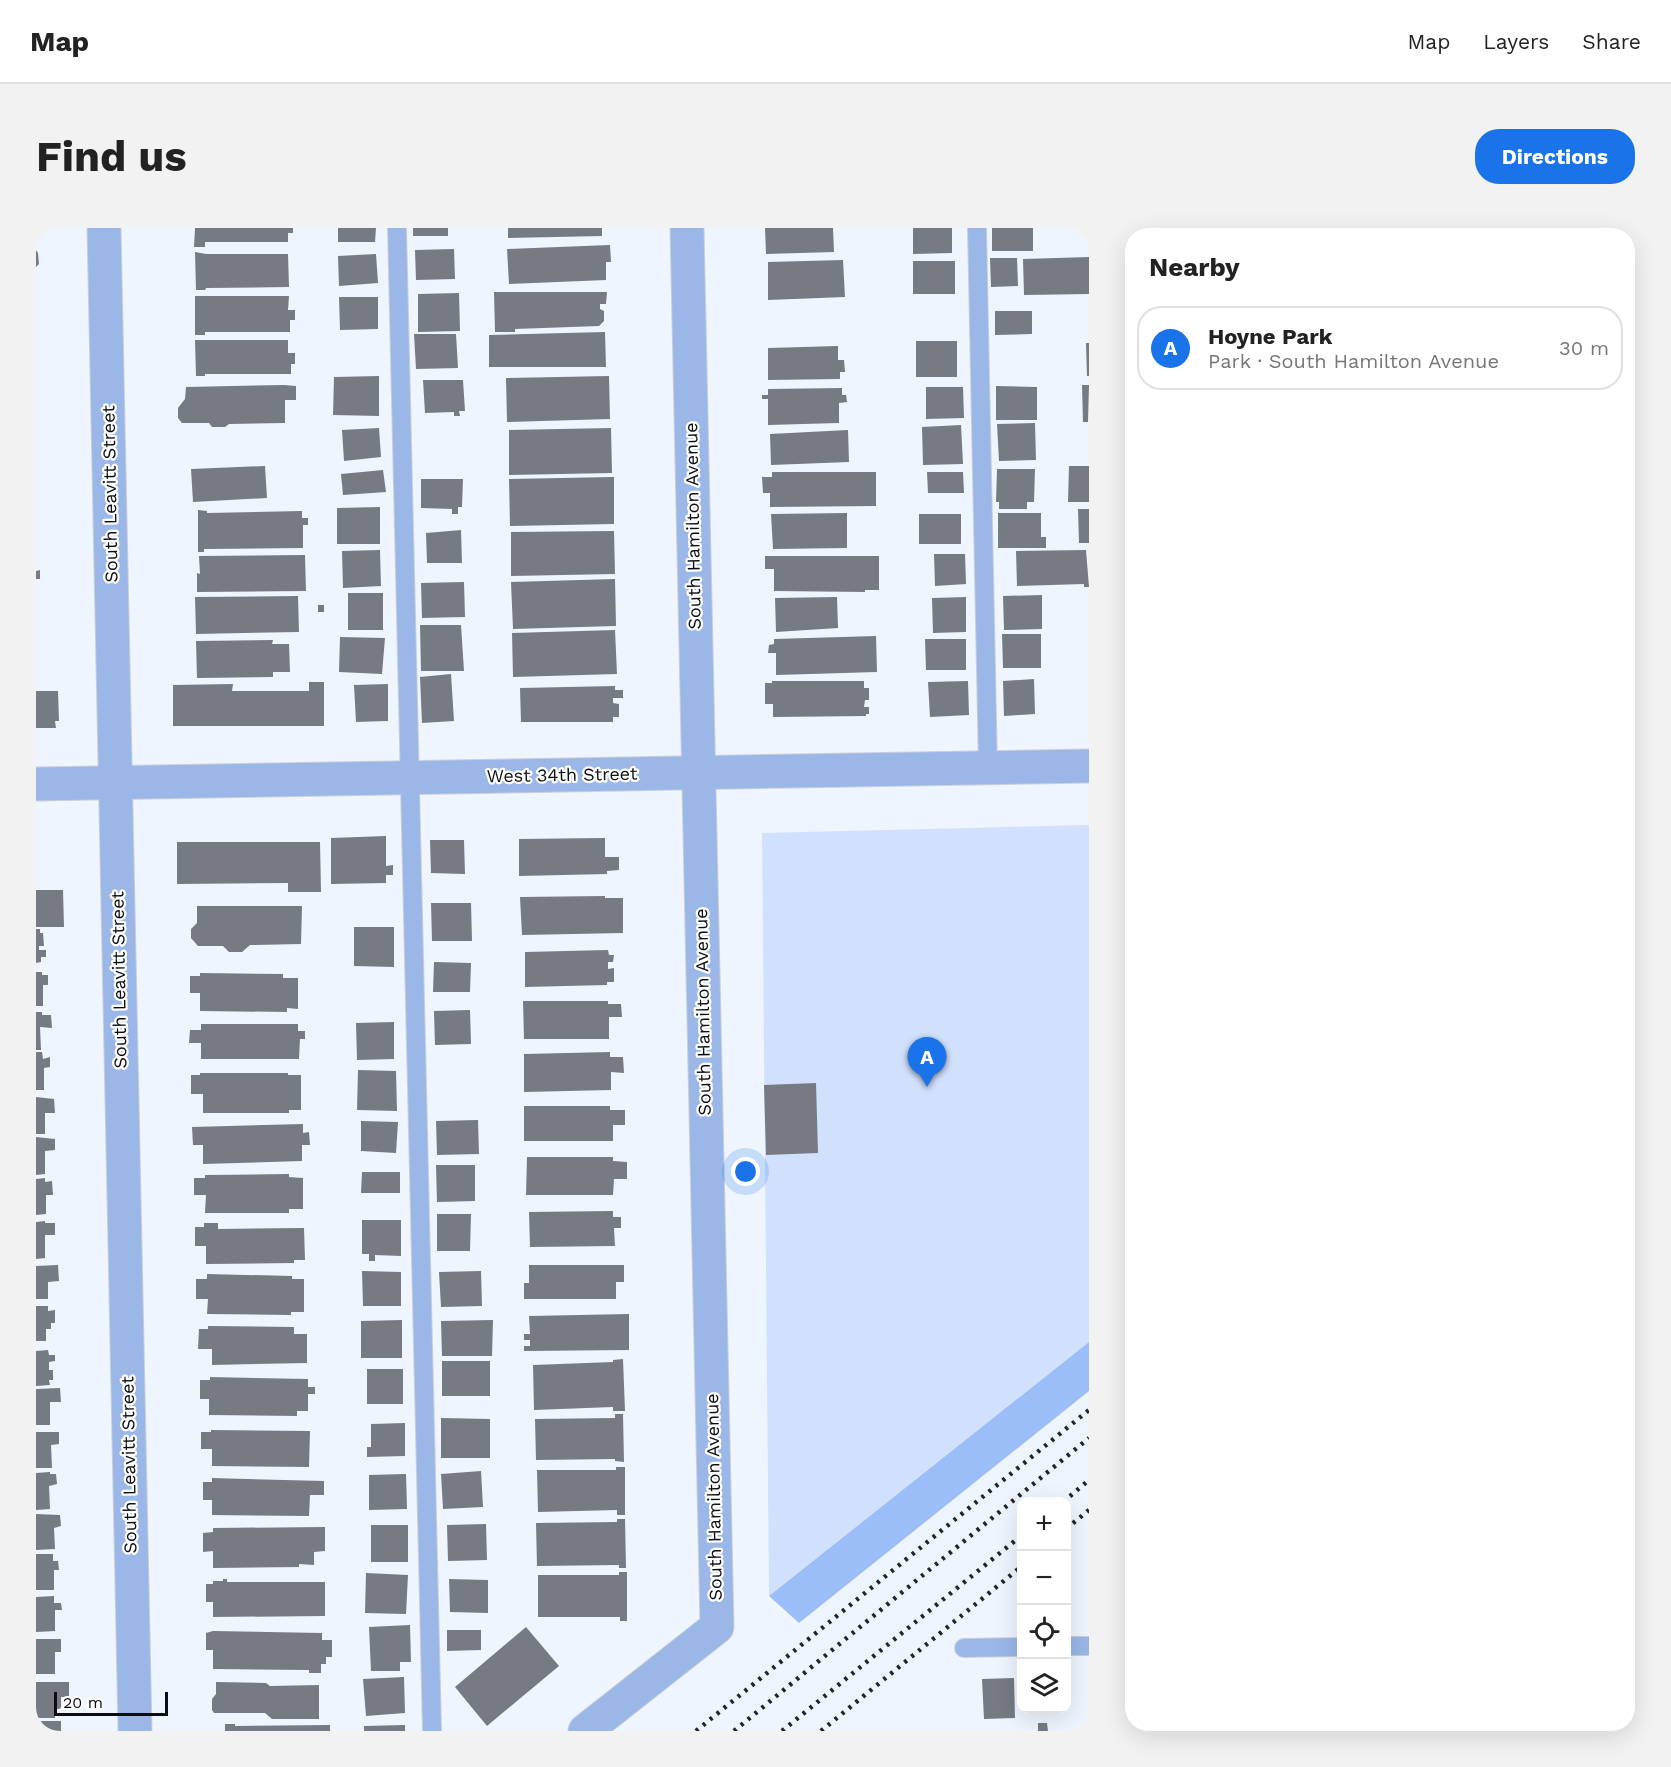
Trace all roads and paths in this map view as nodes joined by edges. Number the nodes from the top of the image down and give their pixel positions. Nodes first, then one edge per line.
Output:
1 (105, 228) edge
2 (397, 228) edge
3 (687, 228) edge
4 (977, 228) edge
5 (1089, 766) edge
6 (988, 768) junction
7 (698, 773) junction
8 (409, 777) junction
9 (116, 782) junction
10 (36, 784) edge
11 (1071, 1646) edge
12 (1089, 1646) edge
13 (1017, 1647) edge
14 (964, 1648) dead end
15 (135, 1731) edge
16 (432, 1731) edge
17 (585, 1731) edge

1 - 9 street, South Leavitt Street
2 - 8 lane
3 - 7 street, South Hamilton Avenue
4 - 6 lane
5 - 6 street, West 34th Street
6 - 7 street, West 34th Street
7 - 8 street, West 34th Street
7 - 17 street, South Hamilton Avenue
8 - 9 street, West 34th Street
8 - 16 lane
9 - 10 street, West 34th Street
9 - 15 street, South Leavitt Street
11 - 12 lane
13 - 14 lane

